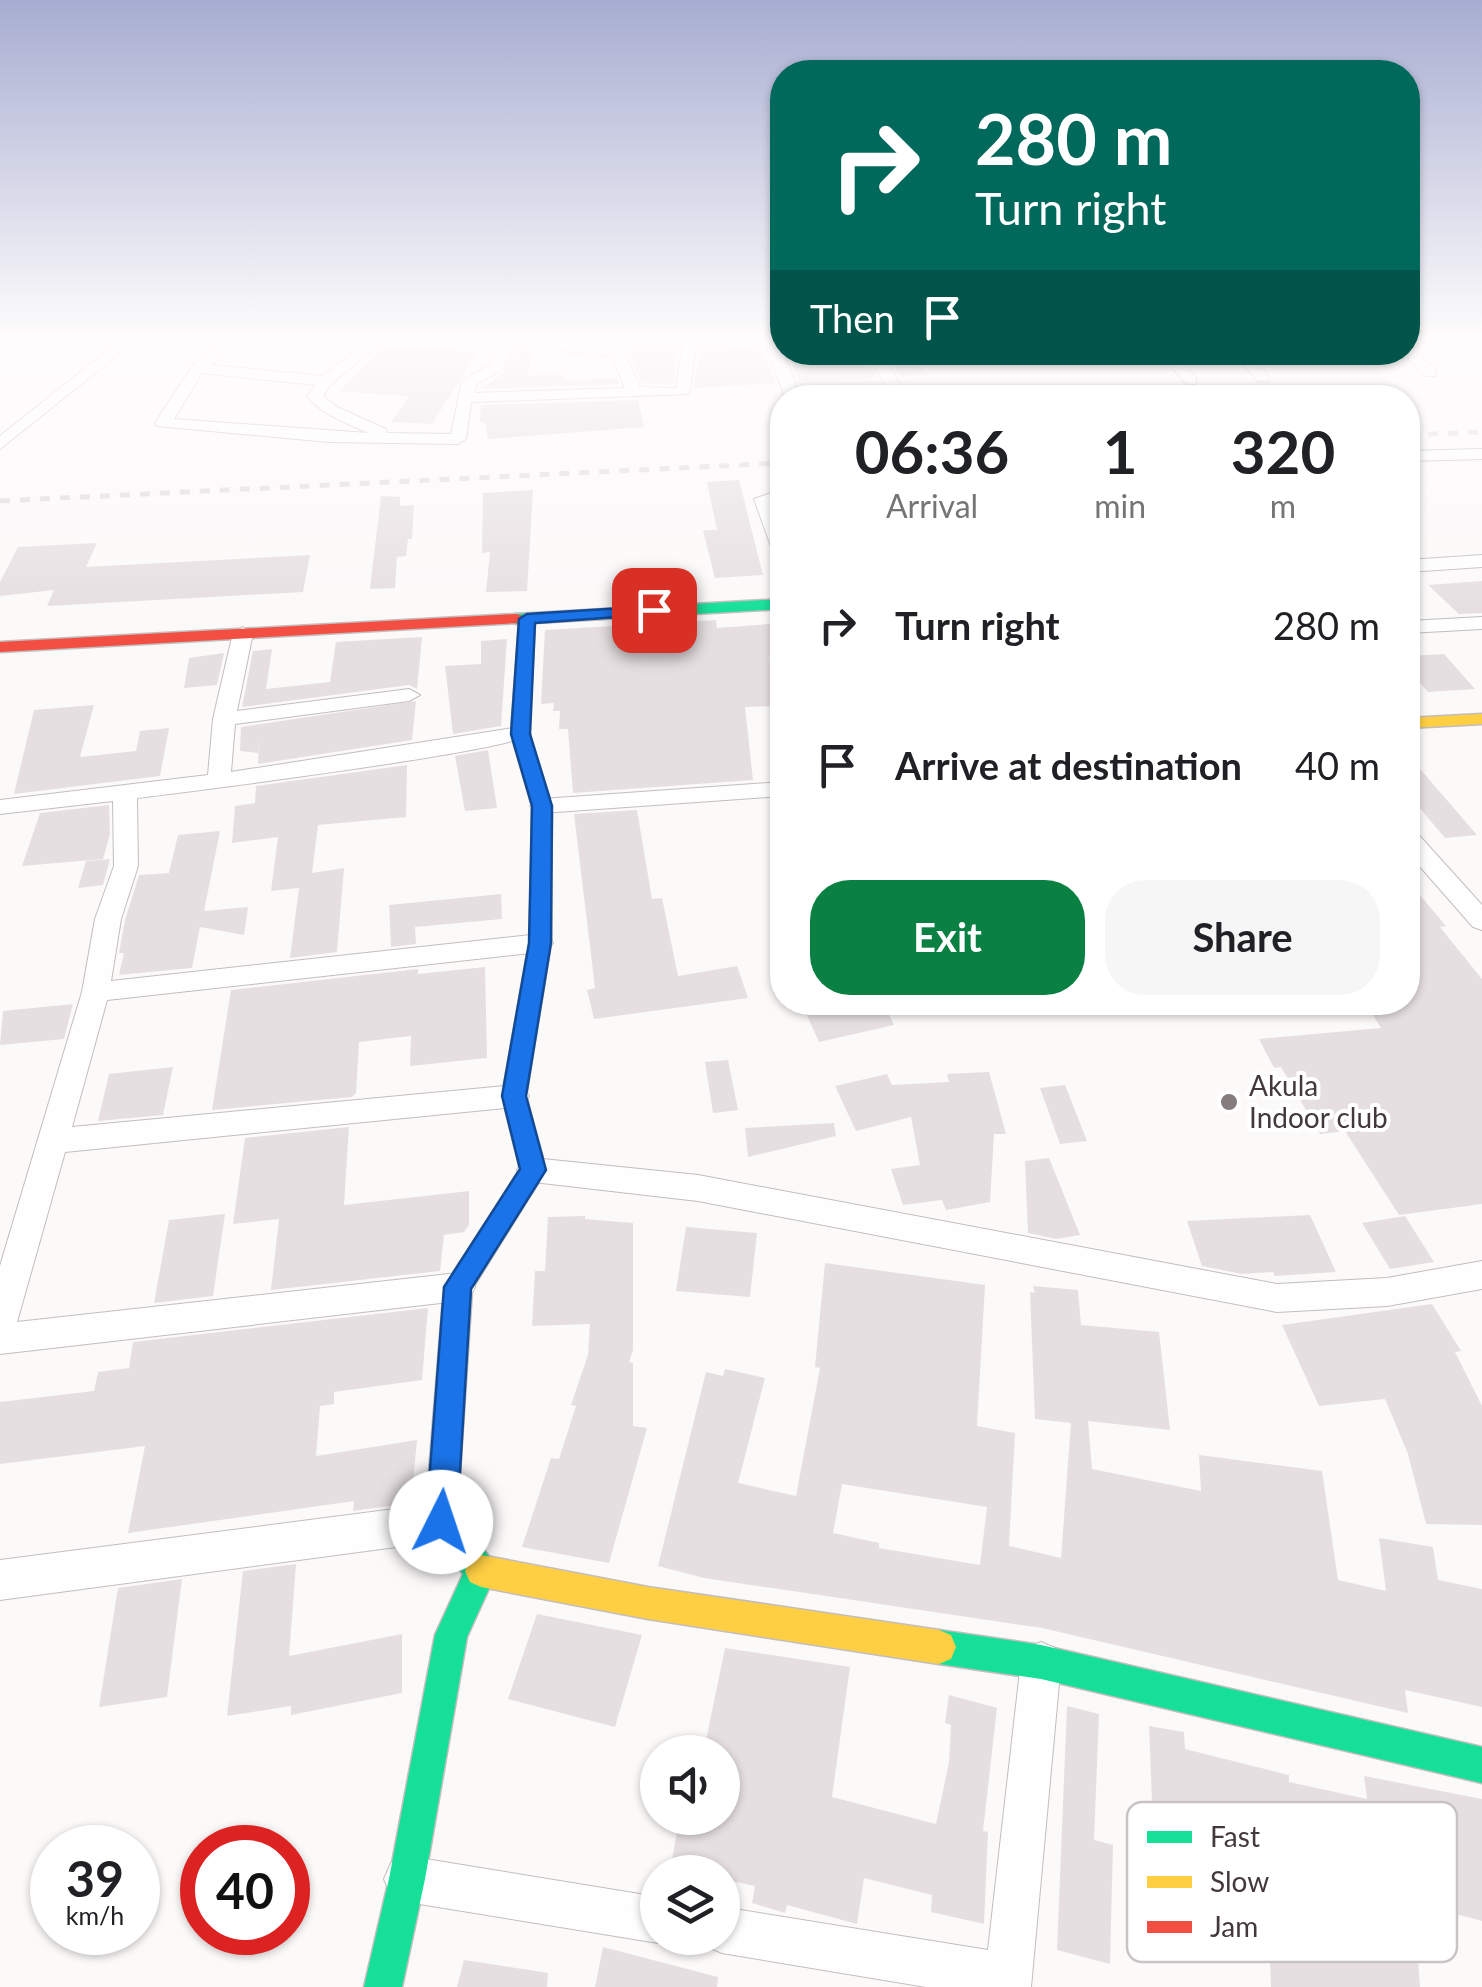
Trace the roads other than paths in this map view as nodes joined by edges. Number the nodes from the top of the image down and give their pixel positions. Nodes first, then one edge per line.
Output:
1 (22, 427) edge
2 (207, 427) edge
3 (370, 427) edge
4 (460, 427) edge
5 (391, 436) junction
6 (0, 444) edge
7 (1482, 454) edge
8 (1420, 456) edge
9 (770, 497) edge
10 (770, 518) edge
11 (1482, 561) edge
12 (1420, 565) edge
13 (770, 605) edge
14 (527, 619) junction
15 (1482, 623) edge
16 (1420, 626) edge
17 (243, 633) junction
18 (0, 646) edge
19 (409, 695) dead end
20 (224, 719) junction
21 (1482, 719) edge
22 (1420, 722) edge
23 (520, 734) junction
24 (219, 778) junction
25 (770, 791) edge
26 (125, 794) junction
27 (0, 806) edge
28 (542, 806) junction
29 (1420, 851) edge
30 (1482, 921) edge
31 (540, 943) junction
32 (96, 992) junction
33 (514, 1096) junction
34 (54, 1141) junction
35 (534, 1170) junction
36 (1482, 1275) edge
37 (458, 1287) junction
38 (0, 1323) edge
39 (0, 1338) edge
40 (441, 1522) junction
41 (481, 1571) junction
42 (0, 1580) edge
43 (1040, 1662) junction
44 (1482, 1765) edge
45 (408, 1879) junction
46 (640, 1917) edge
47 (740, 1933) edge
48 (1008, 1982) edge
49 (384, 1987) edge

1 - 6 street
2 - 5 street
3 - 5 street
4 - 5 street
7 - 8 street
9 - 10 street
11 - 12 street
13 - 14 street
14 - 17 street
14 - 23 street
15 - 16 street
17 - 18 street
17 - 20 street
19 - 20 street
20 - 24 street
21 - 22 street
23 - 24 street
23 - 28 street
24 - 26 street
25 - 28 street
26 - 27 street
26 - 32 street
28 - 31 street
29 - 30 street
31 - 32 street
31 - 33 street
32 - 34 street
33 - 34 street
33 - 35 street
34 - 38 street
35 - 36 street
35 - 37 street
37 - 39 street
37 - 40 street
40 - 41 street
40 - 42 street
41 - 43 street
41 - 45 street
43 - 44 street
43 - 48 street
45 - 46 street
45 - 49 street
47 - 48 street

